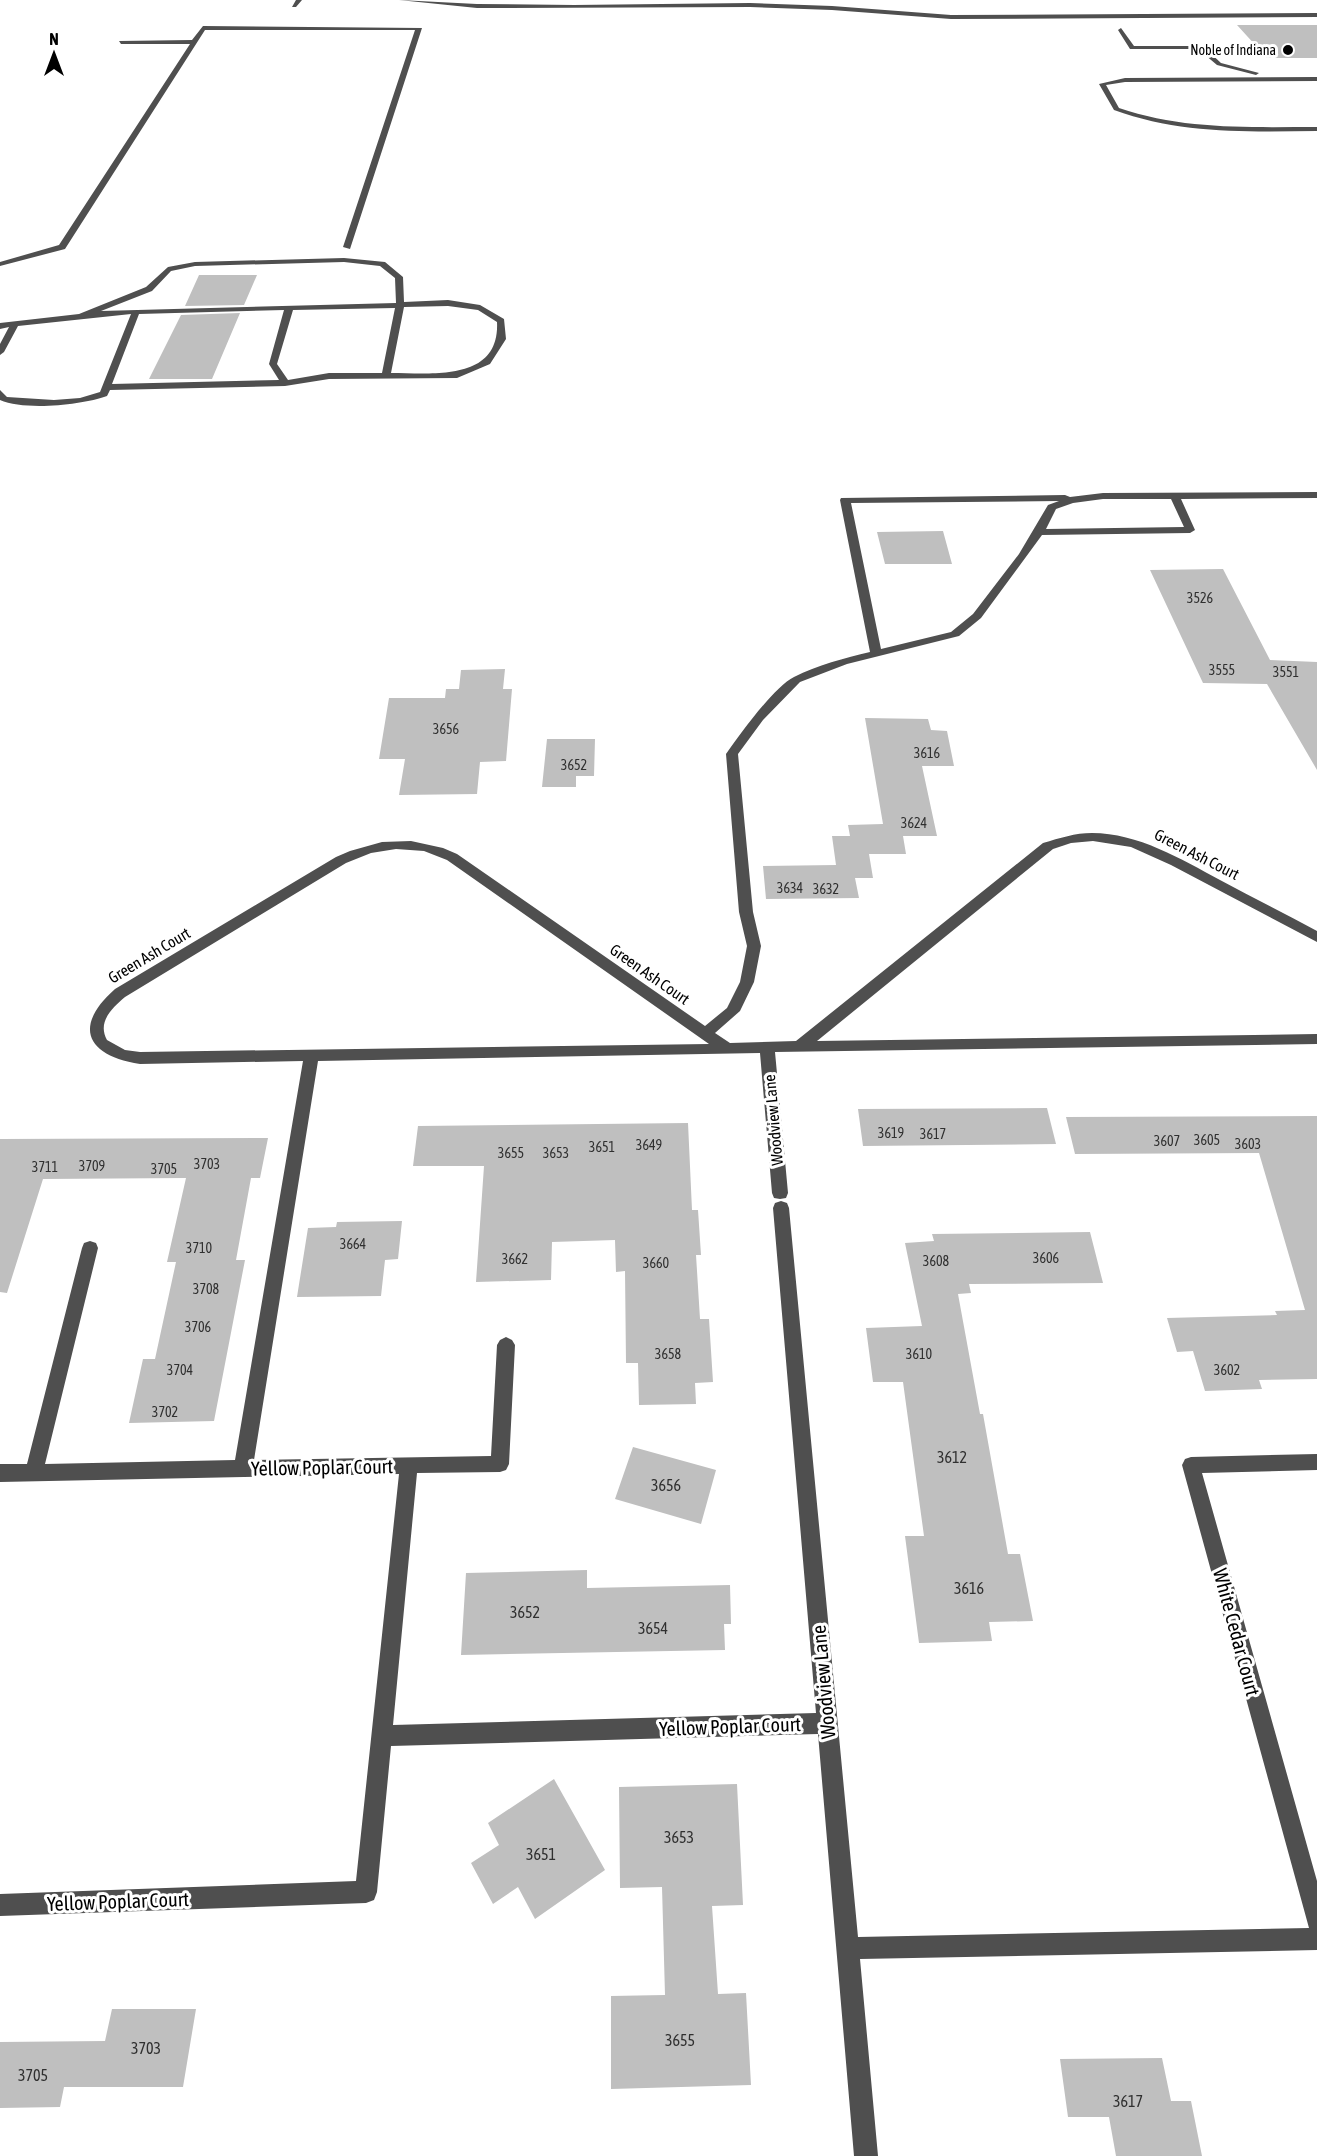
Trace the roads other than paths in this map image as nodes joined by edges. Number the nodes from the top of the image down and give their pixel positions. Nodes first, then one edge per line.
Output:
1 (299, 0) edge
2 (402, 0) edge
3 (540, 0) edge
4 (900, 3) dead end
5 (294, 6) dead end
6 (573, 7) junction
7 (894, 12) junction
8 (1317, 15) edge
9 (1121, 30) dead end
10 (121, 42) dead end
11 (194, 42) junction
12 (1200, 47) junction
13 (1246, 47) dead end
14 (1286, 79) junction
15 (1317, 79) edge
16 (1317, 129) edge
17 (347, 247) dead end
18 (0, 264) edge
19 (400, 305) junction
20 (289, 308) junction
21 (136, 311) junction
22 (81, 316) junction
23 (15, 324) junction
24 (0, 326) edge
25 (0, 352) edge
26 (386, 376) junction
27 (285, 383) junction
28 (107, 387) junction
29 (0, 393) edge
30 (1317, 495) edge
31 (1175, 496) junction
32 (1086, 498) junction
33 (1038, 532) junction
34 (876, 654) junction
35 (1317, 937) edge
36 (705, 1034) junction
37 (1317, 1040) edge
38 (767, 1047) junction
39 (799, 1047) junction
40 (727, 1049) junction
41 (311, 1056) junction
42 (90, 1248) dead end
43 (506, 1346) dead end
44 (1317, 1462) edge
45 (408, 1465) junction
46 (243, 1469) junction
47 (34, 1472) junction
48 (0, 1473) edge
49 (827, 1724) junction
50 (381, 1736) junction
51 (0, 1905) edge
52 (1317, 1921) edge
53 (1317, 1939) edge
54 (846, 1948) junction
55 (866, 2156) edge

1 - 5 street
2 - 6 street
3 - 6 street
4 - 7 street
6 - 7 street
7 - 8 street
9 - 12 street
10 - 11 street
11 - 17 street
11 - 18 street
12 - 13 street
12 - 14 street
14 - 15 street
14 - 16 street
19 - 20 street
19 - 22 street
19 - 26 street
19 - 26 street
20 - 21 street
20 - 27 street
21 - 22 street
21 - 28 street
22 - 23 street
23 - 24 street
23 - 25 street
26 - 27 street
27 - 28 street
28 - 29 street
30 - 31 street
31 - 32 street
31 - 33 street
32 - 33 street
32 - 34 street
33 - 34 street
34 - 36 street
35 - 39 street, Green Ash Court
36 - 40 street, Green Ash Court
36 - 41 street, Green Ash Court
37 - 39 street, Green Ash Court
38 - 39 street, Green Ash Court
38 - 40 street, Green Ash Court
38 - 49 street, Woodview Lane
40 - 41 street, Green Ash Court
41 - 46 street
42 - 47 street
43 - 45 street
44 - 52 street, White Cedar Court
45 - 46 street, Yellow Poplar Court
45 - 50 street, Yellow Poplar Court
46 - 47 street, Yellow Poplar Court
47 - 48 street, Yellow Poplar Court
49 - 50 street, Yellow Poplar Court
49 - 54 street, Woodview Lane
50 - 51 street, Yellow Poplar Court
53 - 54 street
54 - 55 street, Woodview Lane

